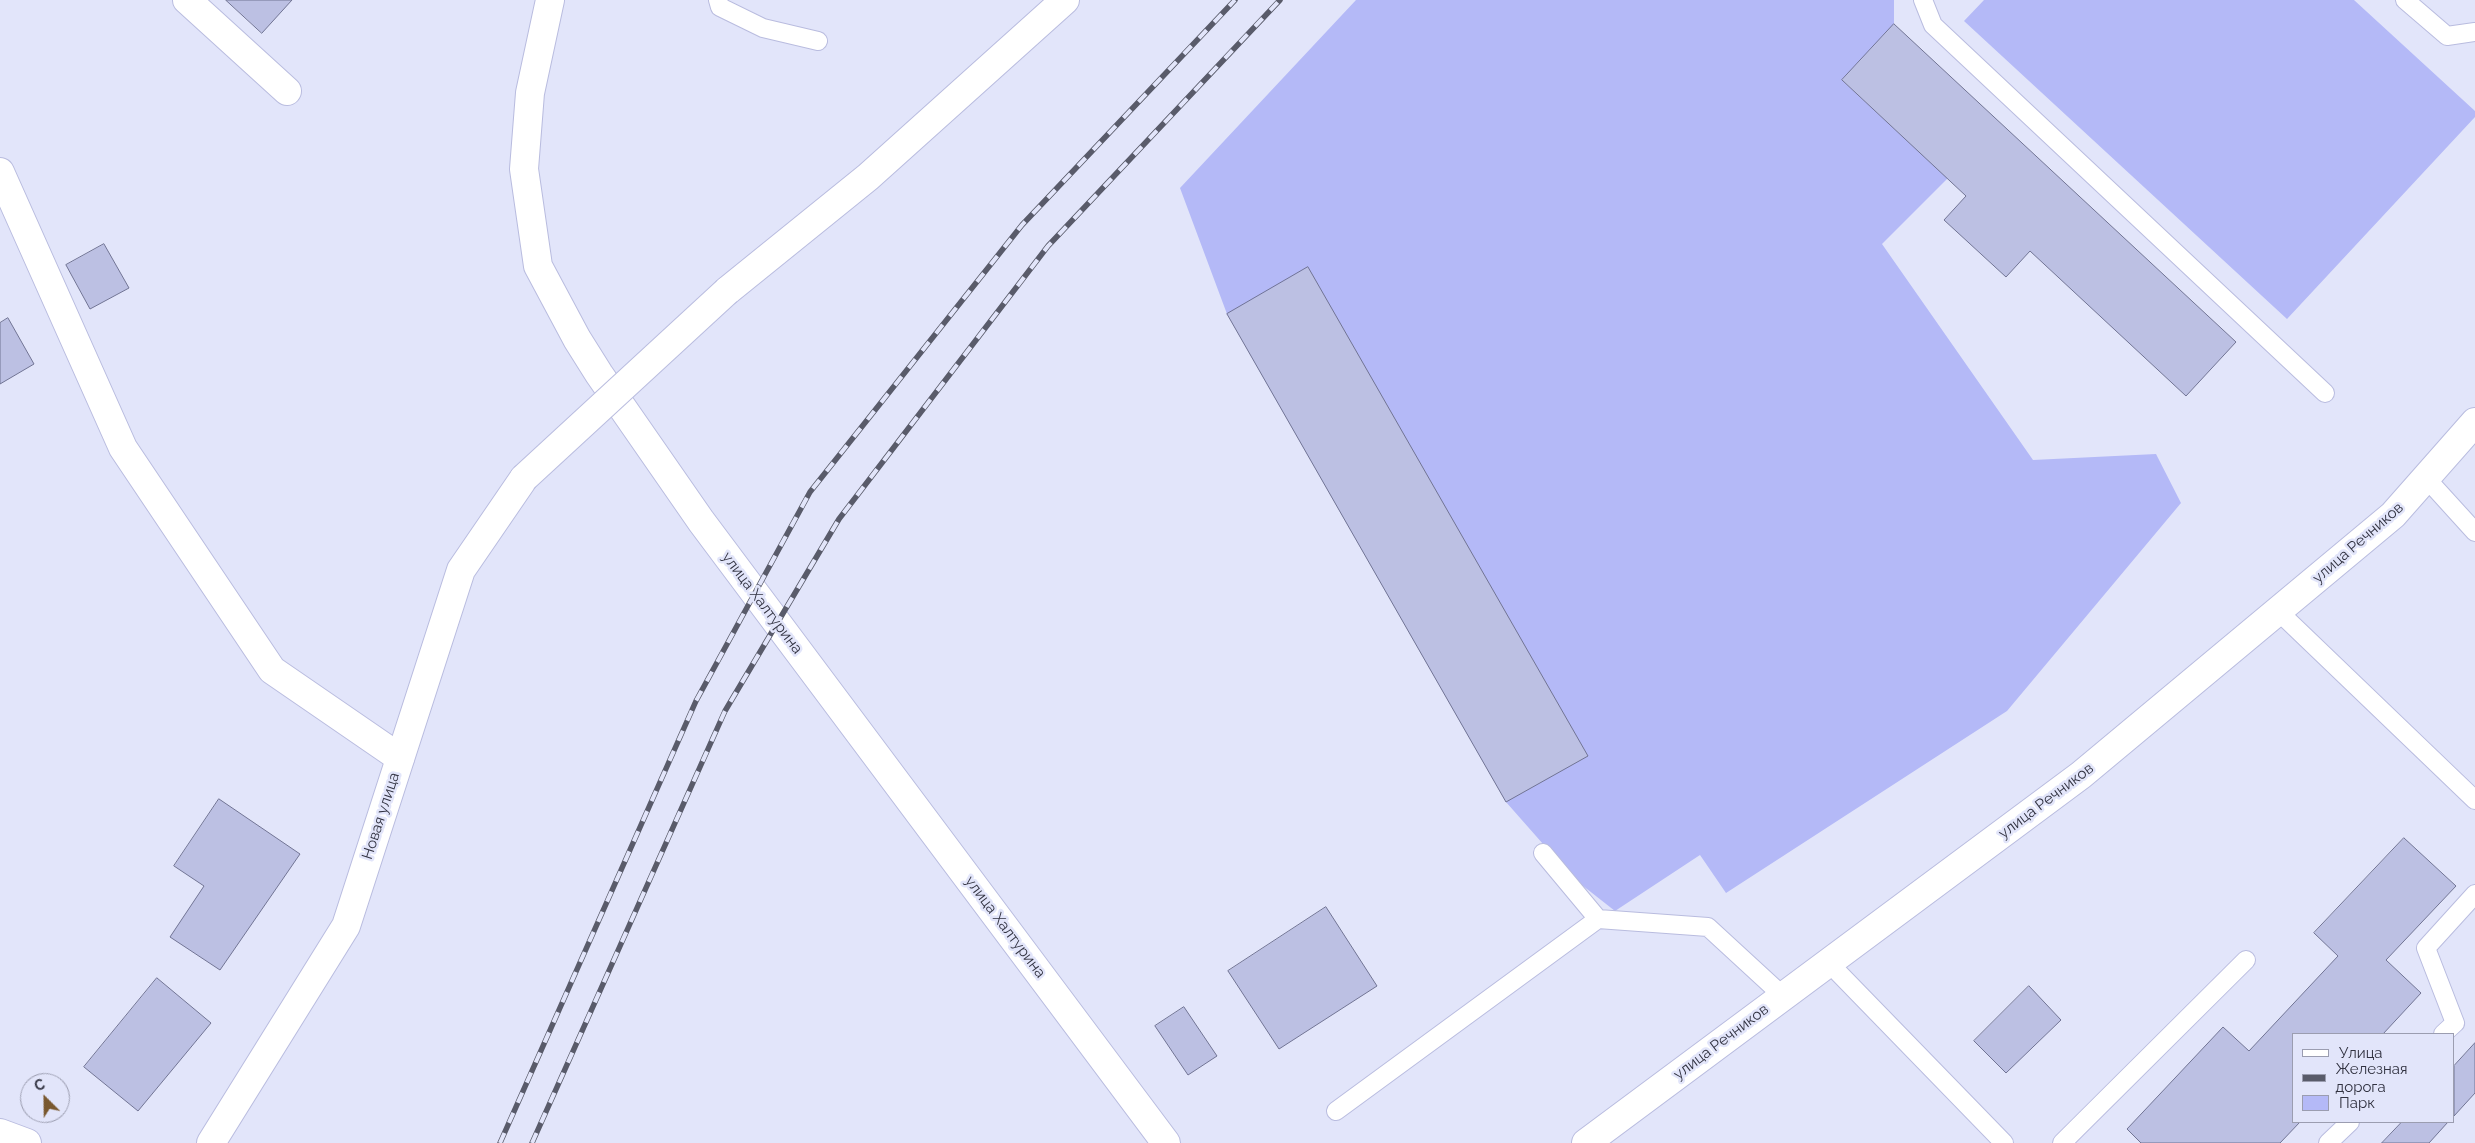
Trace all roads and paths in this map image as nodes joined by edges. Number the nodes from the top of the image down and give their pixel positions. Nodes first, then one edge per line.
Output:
1 (187, 0) edge
2 (550, 0) edge
3 (718, 0) edge
4 (1065, 0) edge
5 (1923, 0) edge
6 (2405, 0) edge
7 (2475, 32) edge
8 (818, 41) dead end
9 (286, 91) dead end
10 (0, 172) edge
11 (2325, 393) dead end
12 (2475, 422) edge
13 (2426, 478) junction
14 (2475, 532) edge
15 (2278, 611) junction
16 (400, 758) junction
17 (2475, 800) edge
18 (1543, 853) dead end
19 (2475, 894) edge
20 (1598, 920) junction
21 (2246, 960) dead end
22 (1829, 963) junction
23 (1783, 996) junction
24 (2444, 1033) edge
25 (1336, 1110) dead end
26 (2349, 1123) edge
27 (0, 1133) edge
28 (27, 1143) edge
29 (211, 1143) edge
30 (1166, 1143) edge
31 (1586, 1143) edge
32 (2004, 1143) edge
33 (2062, 1143) edge
34 (2328, 1143) edge

1 - 9 main road
2 - 30 main road, улица Халтурина
3 - 8 lane
4 - 16 main road, Новая улица, bridge
5 - 11 lane
6 - 7 lane
10 - 16 main road
12 - 13 main road, улица Речников
13 - 14 lane
13 - 15 main road, улица Речников
15 - 17 lane
15 - 22 main road, улица Речников
16 - 29 main road, Новая улица
18 - 20 lane
19 - 24 lane
20 - 23 lane
20 - 25 lane
21 - 33 lane
22 - 23 main road, улица Речников
22 - 32 lane
23 - 31 main road, улица Речников
26 - 34 lane
27 - 28 main road

